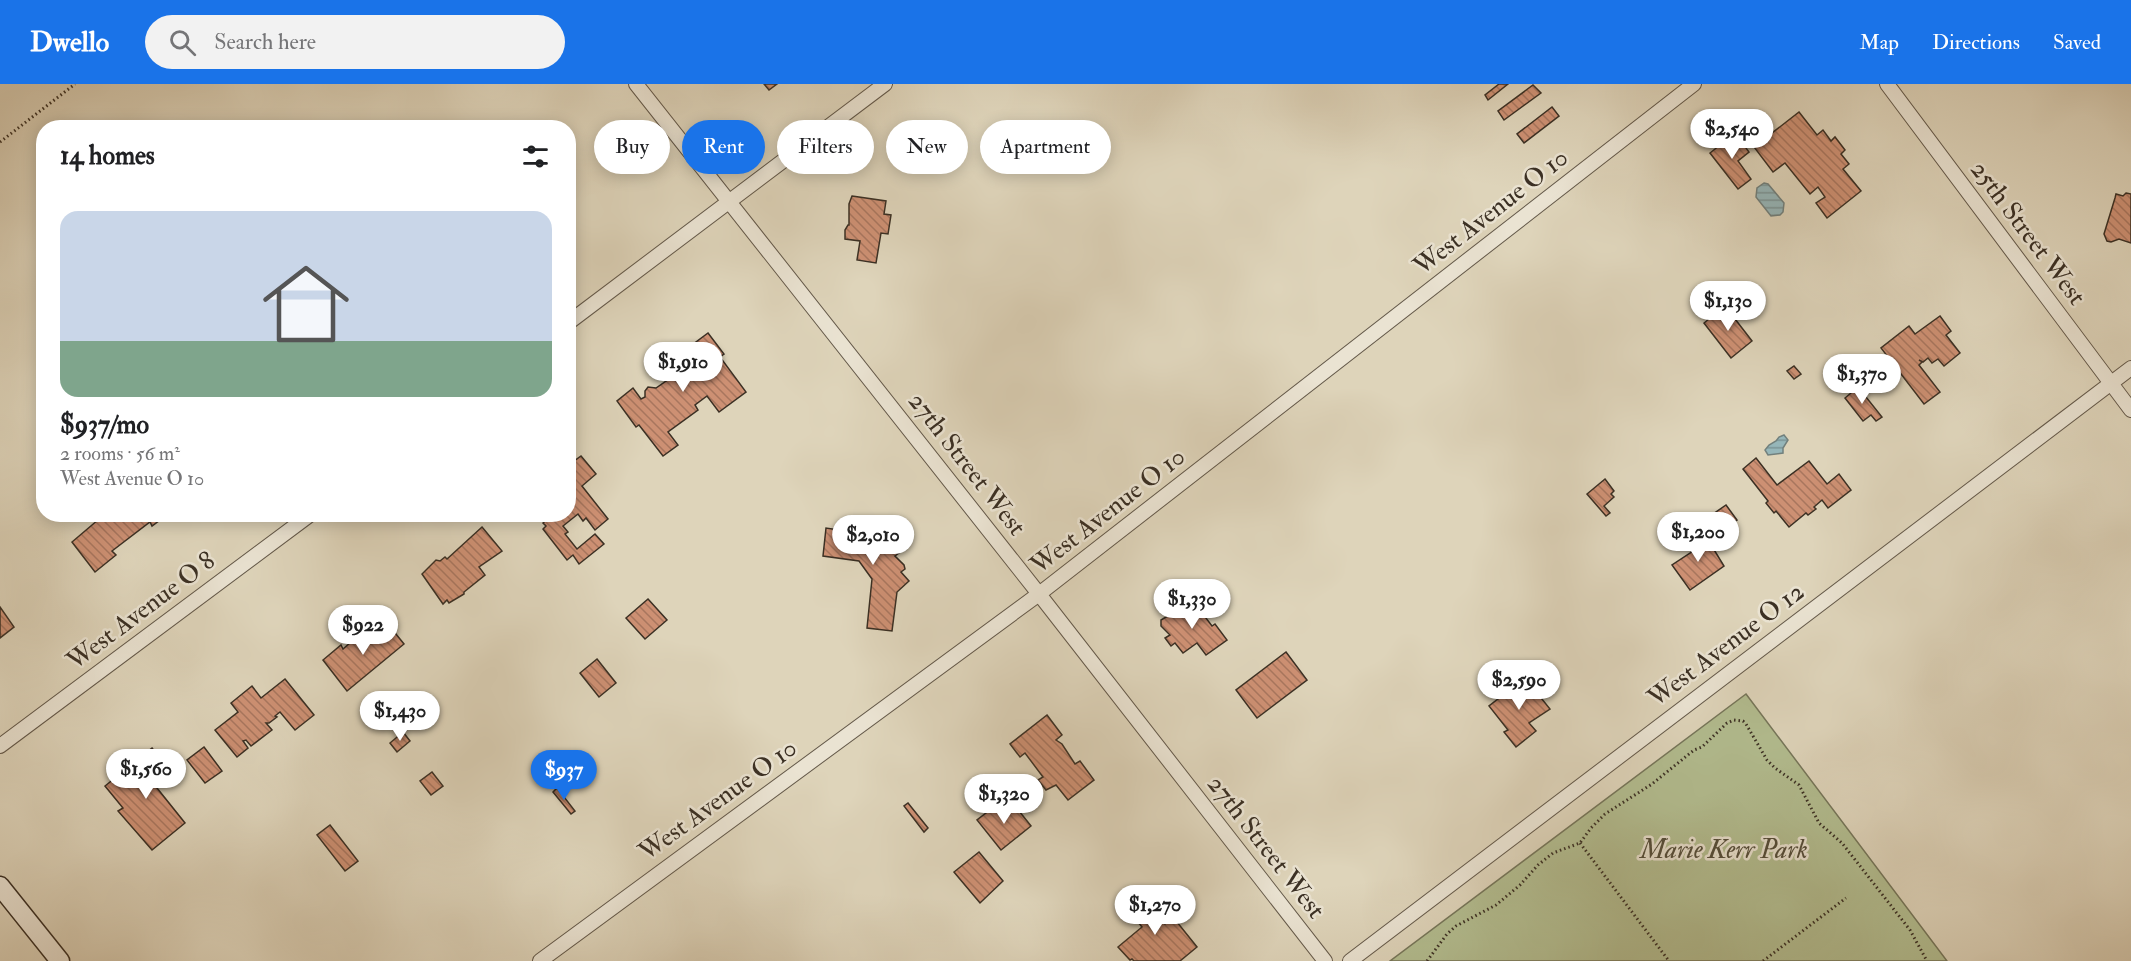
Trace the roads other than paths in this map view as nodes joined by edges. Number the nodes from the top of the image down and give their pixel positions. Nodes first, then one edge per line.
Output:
1 (636, 84) edge
2 (885, 84) edge
3 (1694, 84) edge
4 (1887, 84) edge
5 (731, 202) junction
6 (576, 317) edge
7 (2131, 368) edge
8 (2110, 383) junction
9 (2131, 410) edge
10 (300, 522) edge
11 (1039, 594) junction
12 (0, 746) edge
13 (0, 886) edge
14 (60, 961) edge
15 (540, 961) edge
16 (1325, 961) edge
17 (1350, 961) edge

1 - 5 street, 27th Street West
2 - 5 street
3 - 11 street, West Avenue O 10
4 - 8 street, 25th Street West
5 - 6 street
5 - 11 street, 27th Street West
7 - 8 street, West Avenue O 12
8 - 9 street, 25th Street West
8 - 17 street, West Avenue O 12
10 - 12 street, West Avenue O 8
11 - 15 street, West Avenue O 10
11 - 16 street, 27th Street West
13 - 14 main road

